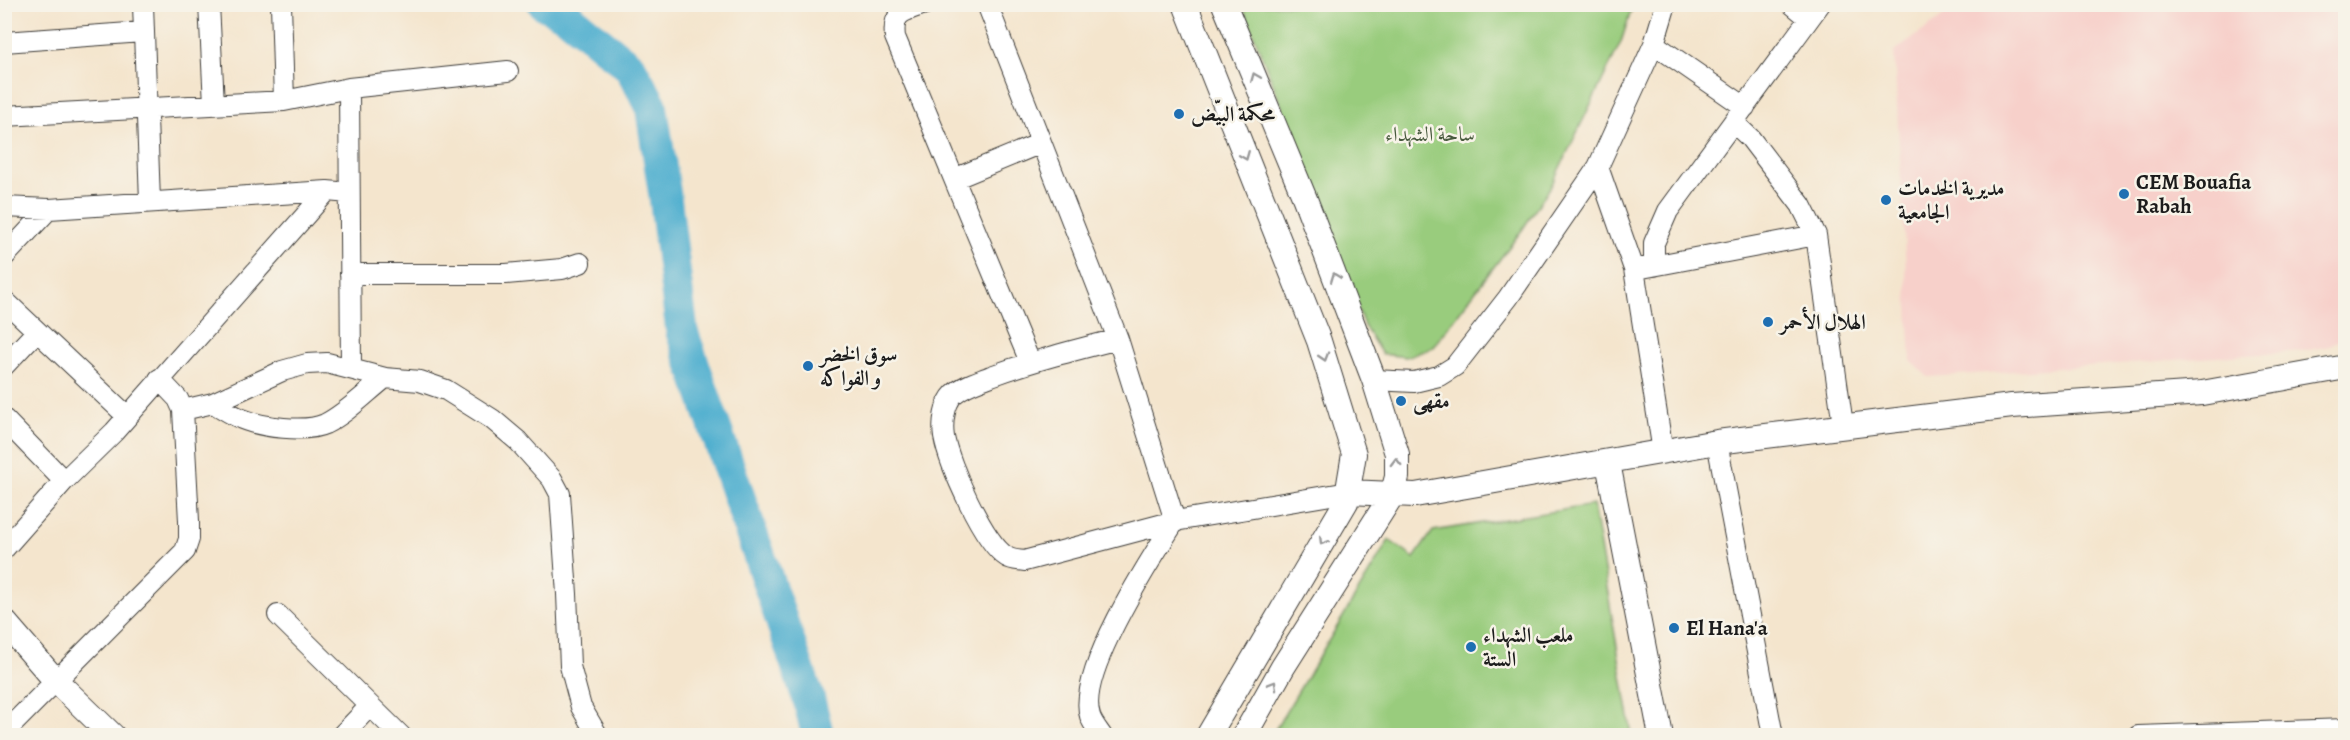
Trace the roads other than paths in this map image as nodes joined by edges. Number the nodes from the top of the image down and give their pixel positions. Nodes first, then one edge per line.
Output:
1 (143, 4) edge
2 (209, 4) edge
3 (281, 4) edge
4 (925, 4) edge
5 (987, 4) edge
6 (1185, 4) edge
7 (1666, 4) edge
8 (1792, 4) edge
9 (1227, 11) edge
10 (1814, 11) edge
11 (1194, 28) junction
12 (143, 32) junction
13 (4, 42) edge
14 (1654, 44) junction
15 (508, 71) dead end
16 (349, 88) junction
17 (284, 101) junction
18 (214, 105) junction
19 (148, 107) junction
20 (1739, 115) junction
21 (4, 117) edge
22 (1041, 143) junction
23 (1598, 167) junction
24 (954, 179) junction
25 (327, 191) junction
26 (349, 193) junction
27 (150, 202) junction
28 (4, 207) edge
29 (49, 209) junction
30 (1816, 235) junction
31 (4, 257) edge
32 (579, 263) dead end
33 (1654, 266) junction
34 (1634, 269) junction
35 (350, 274) junction
36 (4, 300) edge
37 (37, 331) junction
38 (1118, 339) junction
39 (1030, 362) junction
40 (2341, 365) edge
41 (4, 366) edge
42 (351, 369) junction
43 (385, 378) junction
44 (159, 379) junction
45 (1374, 380) junction
46 (213, 403) junction
47 (183, 410) junction
48 (127, 416) junction
49 (4, 419) edge
50 (1843, 425) junction
51 (1717, 442) junction
52 (1663, 452) junction
53 (1608, 463) junction
54 (64, 481) junction
55 (1349, 492) junction
56 (1392, 495) junction
57 (1175, 521) junction
58 (4, 549) edge
59 (278, 615) dead end
60 (4, 621) edge
61 (55, 680) junction
62 (370, 706) junction
63 (2346, 729) edge
64 (4, 733) edge
65 (113, 735) edge
66 (341, 735) edge
67 (401, 735) edge
68 (598, 735) edge
69 (1102, 735) edge
70 (1208, 735) edge
71 (1244, 735) edge
72 (1661, 735) edge
73 (1773, 735) edge
74 (2138, 735) edge

1 - 12 street
2 - 18 street
3 - 17 street
4 - 24 street
5 - 22 street
6 - 11 main road
7 - 14 street
8 - 10 street
9 - 11 main road
45 -> 9 main road
10 - 20 street
11 -> 55 main road
12 - 13 street
12 - 19 street
14 - 20 street
14 - 23 street
15 - 16 street
16 - 17 street
16 - 26 street
17 - 18 street
18 - 19 street
19 - 21 street
19 - 27 street
20 - 30 street
20 - 33 street
22 - 24 street
22 - 38 street
23 - 34 street
23 - 45 street
24 - 39 street
25 - 26 street
25 - 27 street
25 - 44 street
26 - 35 street
27 - 29 street
28 - 29 street
29 - 31 street
30 - 33 street
30 - 50 street
32 - 35 street
33 - 34 street
34 - 52 street
35 - 42 street
36 - 37 street
37 - 41 street
37 - 48 street
38 - 39 street
38 - 57 street
39 - 57 street
40 - 50 main road
42 - 43 street
42 - 46 street
43 - 46 street
43 - 68 street
44 - 47 street
44 - 48 street
56 -> 45 main road
46 - 47 street
47 - 61 street
48 - 54 street
49 - 54 street
50 - 51 main road
51 - 52 main road
51 - 73 street
52 - 53 main road
53 - 56 main road
53 - 72 main road
54 - 58 street
55 - 56 main road
55 - 57 street
55 -> 70 main road
71 -> 56 main road
57 - 69 street
59 - 62 street
60 - 61 main road
61 - 64 street
61 - 65 main road
62 - 66 street
62 - 67 street
63 - 74 street

